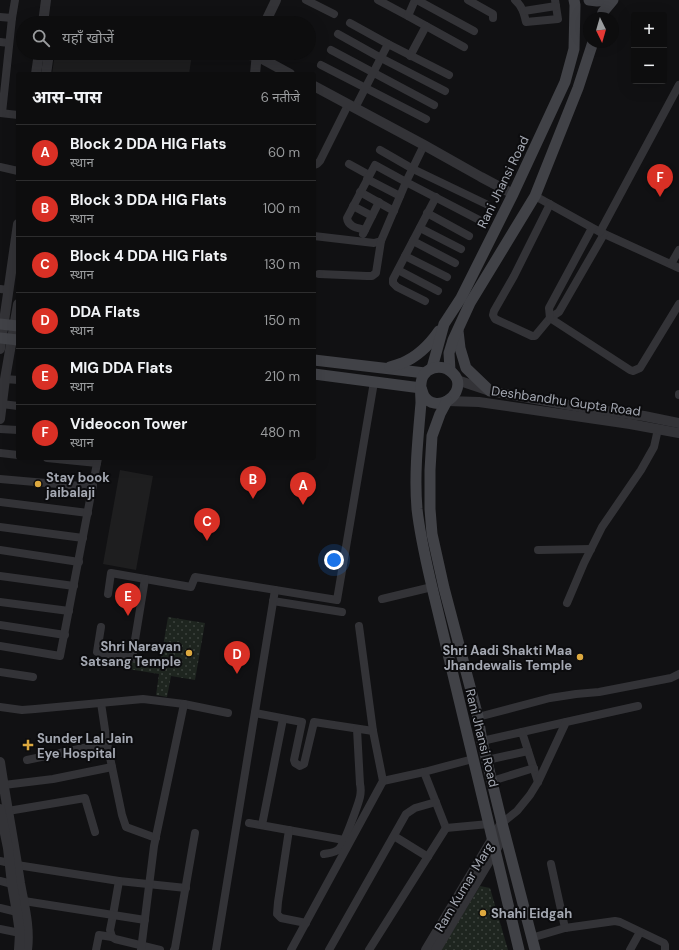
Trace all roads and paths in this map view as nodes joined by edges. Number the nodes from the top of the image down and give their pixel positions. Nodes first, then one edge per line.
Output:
1 (15, 0) edge
2 (46, 0) edge
3 (276, 0) edge
4 (306, 0) edge
5 (378, 0) edge
6 (416, 0) edge
7 (468, 0) edge
8 (515, 0) edge
9 (574, 0) edge
10 (589, 0) edge
11 (608, 0) edge
12 (613, 0) edge
13 (555, 3) edge
14 (524, 11) junction
15 (603, 12) edge
16 (334, 14) dead end
17 (0, 16) edge
18 (44, 16) edge
19 (268, 16) edge
20 (408, 16) junction
21 (12, 18) junction
22 (494, 18) dead end
23 (350, 23) dead end
24 (426, 26) junction
25 (474, 31) dead end
26 (338, 34) dead end
27 (0, 42) edge
28 (9, 43) junction
29 (388, 44) junction
30 (464, 47) dead end
31 (592, 48) edge
32 (331, 50) dead end
33 (410, 56) junction
34 (381, 58) junction
35 (38, 60) edge
36 (47, 60) edge
37 (256, 60) edge
38 (266, 60) edge
39 (321, 65) dead end
40 (3, 67) edge
41 (36, 72) edge
42 (46, 72) edge
43 (255, 72) edge
44 (283, 72) edge
45 (374, 73) junction
46 (449, 75) dead end
47 (679, 85) edge
48 (316, 87) edge
49 (366, 87) junction
50 (2, 91) edge
51 (444, 91) dead end
52 (434, 105) dead end
53 (352, 107) junction
54 (1, 113) edge
55 (16, 115) edge
56 (426, 119) dead end
57 (424, 145) junction
58 (380, 150) dead end
59 (316, 164) edge
60 (349, 164) dead end
61 (0, 167) edge
62 (413, 169) junction
63 (16, 171) edge
64 (368, 177) junction
65 (406, 182) junction
66 (360, 192) junction
67 (513, 194) junction
68 (400, 196) junction
69 (536, 196) junction
70 (436, 197) junction
71 (379, 202) junction
72 (486, 204) dead end
73 (550, 204) junction
74 (353, 206) junction
75 (394, 211) junction
76 (427, 213) junction
77 (372, 216) junction
78 (483, 222) dead end
79 (420, 228) junction
80 (365, 230) junction
81 (599, 232) junction
82 (16, 233) edge
83 (316, 236) edge
84 (469, 236) dead end
85 (381, 241) junction
86 (413, 241) junction
87 (359, 242) junction
88 (461, 249) dead end
89 (679, 250) edge
90 (405, 256) junction
91 (455, 263) dead end
92 (675, 266) edge
93 (398, 270) junction
94 (319, 274) dead end
95 (447, 277) dead end
96 (4, 290) edge
97 (438, 291) dead end
98 (425, 302) dead end
99 (679, 304) edge
100 (550, 318) junction
101 (2, 324) edge
102 (444, 324) junction
103 (16, 326) edge
104 (458, 329) junction
105 (6, 341) edge
106 (316, 360) edge
107 (383, 368) junction
108 (428, 370) junction
109 (450, 370) junction
110 (316, 374) edge
111 (5, 379) junction
112 (16, 380) edge
113 (457, 380) junction
114 (374, 382) junction
115 (421, 388) junction
116 (490, 391) junction
117 (447, 401) junction
118 (2, 404) junction
119 (16, 406) edge
120 (644, 416) junction
121 (0, 419) edge
122 (679, 422) edge
123 (643, 426) junction
124 (0, 429) edge
125 (658, 429) junction
126 (16, 430) edge
127 (679, 433) edge
128 (0, 453) edge
129 (16, 455) edge
130 (81, 460) edge
131 (98, 461) edge
132 (0, 479) edge
133 (93, 487) junction
134 (0, 502) edge
135 (88, 514) junction
136 (0, 527) edge
137 (83, 538) junction
138 (591, 549) junction
139 (0, 550) edge
140 (538, 550) dead end
141 (78, 562) junction
142 (0, 576) edge
143 (145, 579) junction
144 (74, 586) junction
145 (432, 587) junction
146 (275, 590) junction
147 (108, 594) dead end
148 (382, 599) dead end
149 (273, 601) junction
150 (0, 602) edge
151 (567, 603) dead end
152 (69, 611) junction
153 (342, 612) dead end
154 (0, 624) edge
155 (359, 626) dead end
156 (101, 627) dead end
157 (65, 634) junction
158 (0, 646) edge
159 (0, 672) edge
160 (679, 674) edge
161 (33, 677) dead end
162 (101, 703) junction
163 (184, 704) junction
164 (638, 706) dead end
165 (0, 707) edge
166 (228, 713) dead end
167 (255, 714) junction
168 (478, 717) junction
169 (283, 719) junction
170 (566, 722) junction
171 (357, 728) junction
172 (373, 731) junction
173 (522, 732) junction
174 (482, 741) junction
175 (107, 742) junction
176 (528, 751) junction
177 (473, 759) junction
178 (27, 760) dead end
179 (487, 760) junction
180 (0, 762) edge
181 (112, 767) junction
182 (534, 768) junction
183 (424, 772) junction
184 (382, 781) junction
185 (492, 781) junction
186 (538, 782) junction
187 (4, 785) junction
188 (436, 802) junction
189 (4, 810) edge
190 (248, 823) dead end
191 (489, 824) junction
192 (262, 825) junction
193 (446, 828) junction
194 (504, 829) junction
195 (289, 830) junction
196 (95, 832) dead end
197 (195, 833) dead end
198 (394, 836) junction
199 (156, 838) junction
200 (344, 840) junction
201 (494, 845) junction
202 (4, 847) edge
203 (324, 854) dead end
204 (428, 857) junction
205 (9, 863) edge
206 (551, 864) dead end
207 (0, 881) edge
208 (119, 881) junction
209 (12, 884) junction
210 (149, 884) junction
211 (186, 888) junction
212 (24, 901) junction
213 (0, 908) edge
214 (17, 912) junction
215 (113, 915) junction
216 (145, 920) junction
217 (306, 923) junction
218 (565, 928) junction
219 (0, 929) edge
220 (640, 932) junction
221 (20, 933) junction
222 (112, 937) junction
223 (531, 938) junction
224 (142, 948) edge
225 (19, 950) edge
226 (27, 950) edge
227 (96, 950) edge
228 (160, 950) edge
229 (174, 950) edge
230 (216, 950) edge
231 (292, 950) edge
232 (329, 950) edge
233 (369, 950) edge
234 (426, 950) edge
235 (436, 950) edge
236 (519, 950) edge
237 (535, 950) edge
238 (630, 950) edge
239 (665, 950) edge

1 - 21 street
2 - 18 street
3 - 19 street
4 - 16 street
5 - 20 street
6 - 20 street
6 - 25 street
7 - 22 street
8 - 14 street
9 - 67 main road, Rani Jhansi Road
10 - 11 main road
12 - 15 main road
13 - 14 street
13 - 14 street
17 - 21 street
20 - 24 street
21 - 28 street
23 - 29 street
24 - 30 street
24 - 33 street
26 - 34 street
27 - 28 street
28 - 40 street
29 - 33 street
29 - 34 street
31 - 69 main road
32 - 45 street
33 - 46 street
34 - 45 street
34 - 51 street
35 - 41 street
36 - 42 street
37 - 43 street
38 - 44 street
39 - 49 street
40 - 50 street
45 - 49 street
45 - 52 street
47 - 81 street
48 - 53 street
49 - 53 street
49 - 56 street
50 - 54 street
53 - 57 street
53 - 59 street
54 - 55 street
57 - 62 street
57 - 67 street
58 - 62 street
60 - 64 street
61 - 63 street
62 - 65 street
62 - 72 street
64 - 65 street
64 - 66 street
64 - 68 street
65 - 68 street
65 - 70 street
66 - 71 street
66 - 74 street
67 - 102 main road, Rani Jhansi Road
68 - 75 street
69 - 73 street
69 - 104 main road
70 - 76 street
70 - 78 street
71 - 75 street
71 - 77 street
73 - 81 street
73 - 100 street
74 - 77 street
74 - 80 street
75 - 85 street
76 - 79 street
76 - 84 street
77 - 80 street
79 - 86 street
79 - 88 street
80 - 87 street
81 - 92 street
81 - 100 street
81 - 100 street
82 - 96 street
83 - 87 street
85 - 87 street
85 - 94 street
86 - 90 street
86 - 91 street
89 - 92 street
90 - 93 street
90 - 95 street
93 - 97 street
93 - 98 street
96 - 101 street
99 - 100 street
101 - 103 main road
101 - 105 street
102 - 107 main road
102 - 108 main road, Rani Jhansi Road
103 - 105 street
104 - 109 main road
104 - 116 main road
105 - 111 street
106 - 107 main road
107 - 108 main road
108 - 109 main road
108 - 115 main road
109 - 113 main road
110 - 114 main road
111 - 112 street
111 - 118 street
113 - 116 street, Deshbandhu Gupta Road
113 - 117 main road
114 - 115 main road
114 - 146 street
115 - 117 main road
115 - 145 main road, Rani Jhansi Road
116 - 120 street, Deshbandhu Gupta Road
117 - 123 street, Deshbandhu Gupta Road
117 - 168 main road, Rani Jhansi Road
118 - 119 street
118 - 121 street
120 - 122 street, Deshbandhu Gupta Road
120 - 123 street
123 - 125 street, Deshbandhu Gupta Road
124 - 126 street
125 - 127 street, Deshbandhu Gupta Road
125 - 138 street
128 - 129 street
130 - 131 street
131 - 133 street
132 - 133 street
133 - 135 street
134 - 135 street
135 - 137 street
136 - 137 street
137 - 141 street
138 - 140 street
138 - 151 street
139 - 141 street
141 - 144 street
142 - 144 street
143 - 146 street
143 - 147 street
143 - 156 street
144 - 152 street
145 - 148 street
145 - 177 main road, Rani Jhansi Road
146 - 149 street
149 - 153 street
149 - 167 street
150 - 152 street
152 - 157 street
154 - 157 street
155 - 172 street
157 - 158 street
159 - 161 street
160 - 168 street
162 - 163 street
162 - 165 street
162 - 175 street
163 - 166 street
163 - 199 street
164 - 170 street
167 - 169 street
167 - 230 street
168 - 174 main road, Rani Jhansi Road
169 - 171 street
169 - 192 street
170 - 173 street
170 - 186 street
171 - 172 street
171 - 200 street
172 - 184 street
173 - 174 street
173 - 176 street
174 - 179 main road, Rani Jhansi Road
175 - 178 street
175 - 181 street
176 - 179 street
176 - 182 street
177 - 183 street
177 - 191 main road, Rani Jhansi Road
179 - 185 main road, Rani Jhansi Road
180 - 187 street
181 - 187 street
181 - 199 street
182 - 185 street
182 - 186 street
183 - 184 street
183 - 188 street
184 - 217 street
185 - 194 main road, Rani Jhansi Road
186 - 194 street
187 - 189 street
188 - 193 street
188 - 198 street
189 - 196 street
189 - 202 street
189 - 205 street
190 - 192 street
191 - 193 street
191 - 201 main road, Rani Jhansi Road
192 - 195 street
193 - 204 street
194 - 201 street, Ram Kumar Marg
194 - 223 main road, Rani Jhansi Road
195 - 200 street
195 - 217 street
197 - 211 street
198 - 204 street
198 - 232 street
199 - 210 street
200 - 203 street
201 - 234 street, Ram Kumar Marg
201 - 235 street
201 - 236 main road, Rani Jhansi Road
202 - 205 street
204 - 233 street
205 - 208 street
205 - 209 street
205 - 212 street
206 - 218 street
207 - 209 street
208 - 210 street
208 - 215 street
209 - 214 street
210 - 211 street
210 - 216 street
211 - 229 street
212 - 215 street
212 - 226 street
213 - 214 street
214 - 221 street
215 - 216 street
215 - 222 street
216 - 224 street
217 - 231 street
218 - 220 street
218 - 223 street
219 - 221 street
220 - 238 street
220 - 239 street
221 - 225 street
222 - 224 street
222 - 227 street
223 - 237 main road, Rani Jhansi Road
224 - 228 street

